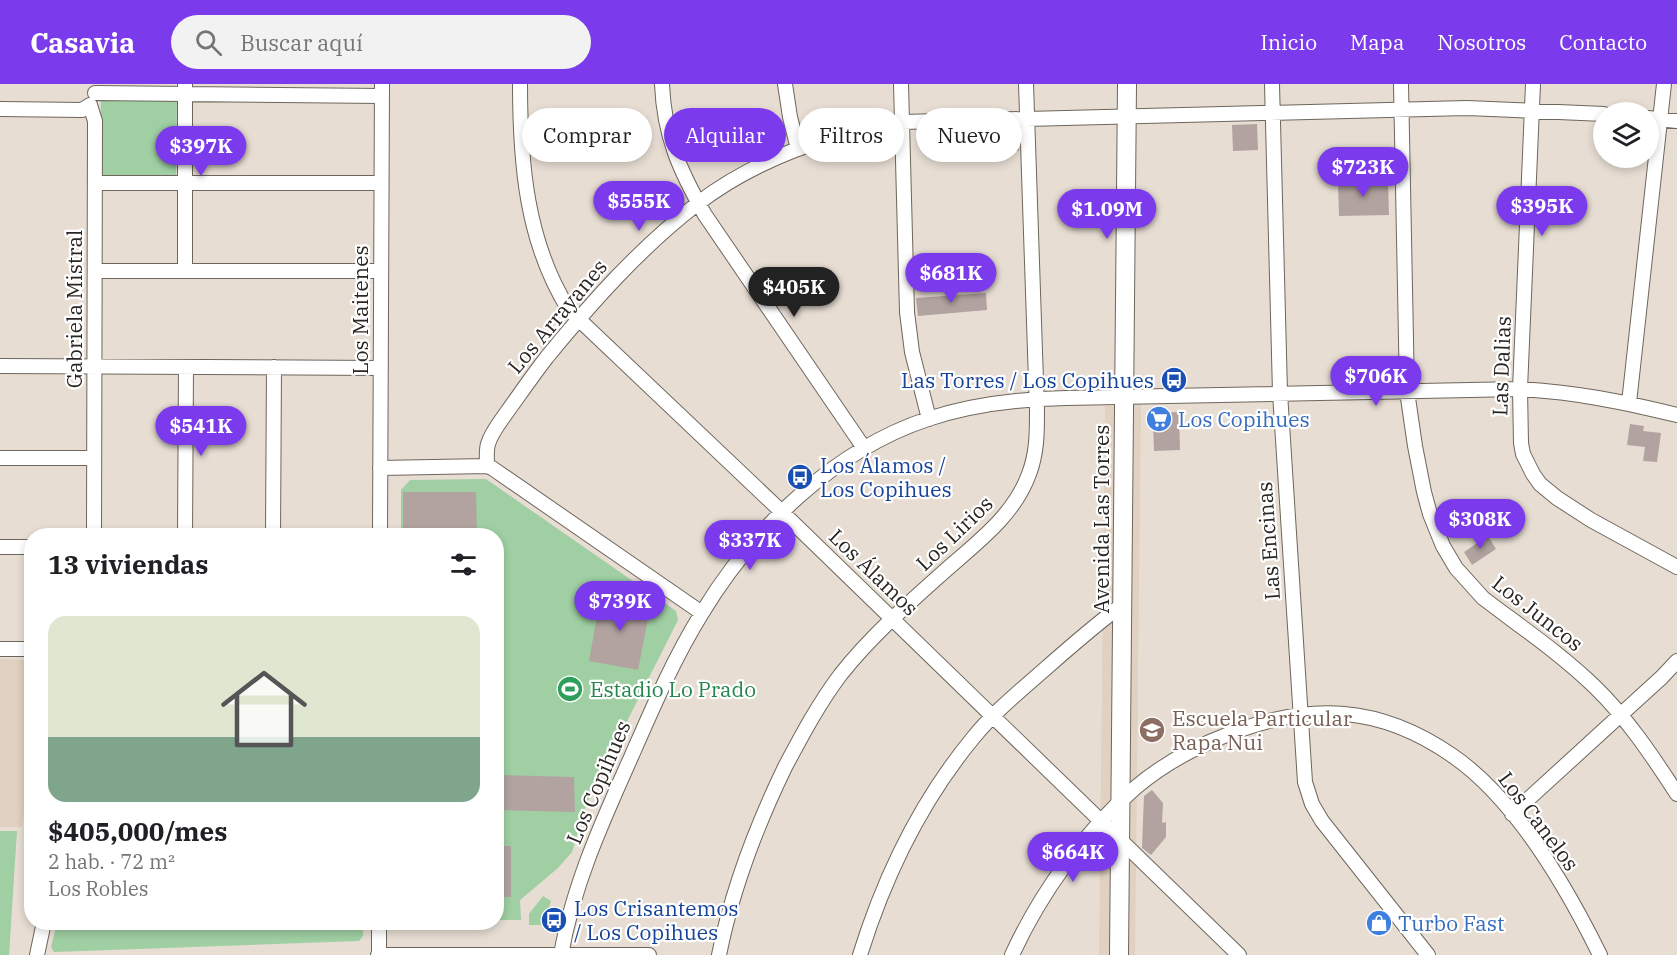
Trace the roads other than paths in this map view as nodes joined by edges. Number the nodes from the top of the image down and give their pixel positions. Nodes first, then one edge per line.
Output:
1 (520, 84) edge
2 (662, 84) edge
3 (785, 84) edge
4 (901, 84) edge
5 (1026, 84) edge
6 (1127, 84) edge
7 (1272, 84) edge
8 (1401, 84) edge
9 (1533, 84) edge
10 (1664, 84) edge
11 (185, 89) edge
12 (382, 90) edge
13 (93, 94) edge
14 (1659, 102) edge
15 (902, 108) edge
16 (1402, 109) junction
17 (0, 110) edge
18 (1532, 110) junction
19 (1273, 112) junction
20 (1593, 113) edge
21 (1126, 116) junction
22 (1028, 118) junction
23 (1659, 119) edge
24 (1677, 121) edge
25 (904, 122) edge
26 (798, 149) joint
27 (903, 162) edge
28 (1650, 168) edge
29 (95, 183) junction
30 (185, 183) junction
31 (381, 183) junction
32 (698, 203) junction
33 (95, 271) junction
34 (184, 271) junction
35 (381, 271) junction
36 (578, 319) junction
37 (0, 366) edge
38 (94, 366) junction
39 (186, 367) junction
40 (273, 367) junction
41 (381, 368) junction
42 (1520, 389) junction
43 (1407, 391) junction
44 (1280, 393) junction
45 (1124, 397) junction
46 (1037, 399) junction
47 (1629, 403) junction
48 (1677, 415) edge
49 (929, 419) junction
50 (864, 448) junction
51 (0, 458) edge
52 (94, 458) junction
53 (487, 466) junction
54 (380, 468) junction
55 (783, 513) junction
56 (94, 528) edge
57 (185, 528) edge
58 (273, 528) edge
59 (380, 528) edge
60 (0, 546) edge
61 (24, 547) edge
62 (1677, 567) edge
63 (1122, 605) junction
64 (702, 613) junction
65 (892, 618) junction
66 (0, 649) edge
67 (24, 649) edge
68 (1677, 661) edge
69 (1300, 714) junction
70 (1620, 714) junction
71 (993, 716) junction
72 (1677, 794) edge
73 (1121, 801) junction
74 (1512, 814) junction
75 (1101, 821) junction
76 (1120, 841) junction
77 (42, 930) edge
78 (379, 930) edge
79 (37, 955) edge
80 (378, 955) edge
81 (429, 955) edge
82 (561, 955) edge
83 (650, 955) edge
84 (719, 955) edge
85 (860, 955) edge
86 (1012, 955) edge
87 (1119, 955) edge
88 (1239, 955) edge
89 (1428, 955) edge
90 (1600, 955) edge

1 - 36 street, Los Álamos
2 - 32 street
3 - 26 street
4 - 15 street
5 - 22 street, Los Lirios
6 - 21 main road, Avenida Las Torres
7 - 19 street, Las Encinas
8 - 16 street, Los Juncos
9 - 18 street, Las Dalias
10 - 14 street
11 - 12 street
11 - 13 street
11 - 30 street
12 - 31 street, Los Maitenes
13 - 17 street
13 - 29 street, Gabriela Mistral
16 - 18 street, Los Arrayanes
16 - 19 street, Los Arrayanes
16 - 43 street, Los Juncos
18 - 20 street, Los Arrayanes
18 - 42 street, Las Dalias
19 - 21 street, Los Arrayanes
19 - 44 street, Las Encinas
21 - 22 street, Los Arrayanes
21 - 45 main road, Avenida Las Torres
22 - 25 street, Los Arrayanes
22 - 46 street, Los Lirios
23 - 24 street
26 - 32 street, Los Arrayanes
27 - 49 street
28 - 47 street
29 - 30 street
29 - 33 street, Gabriela Mistral
30 - 31 street
30 - 34 street
31 - 35 street, Los Maitenes
32 - 36 street, Los Arrayanes
32 - 50 street
33 - 34 street
33 - 38 street, Gabriela Mistral
34 - 35 street
35 - 41 street, Los Maitenes
36 - 53 street, Los Arrayanes
36 - 55 street, Los Álamos
37 - 38 street
38 - 39 street
38 - 52 street, Gabriela Mistral
39 - 40 street
39 - 57 street
40 - 41 street
40 - 58 street
41 - 54 street, Los Maitenes
42 - 43 street, Los Copihues
42 - 47 street, Los Copihues
42 - 62 street, Las Dalias
43 - 44 street, Los Copihues
43 - 70 street, Los Juncos
44 - 45 street, Los Copihues
44 - 69 street, Las Encinas
45 - 46 street, Los Copihues
45 - 63 main road, Avenida Las Torres
46 - 49 street, Los Copihues
46 - 65 street, Los Lirios
47 - 48 street, Los Copihues
49 - 50 street, Los Copihues
50 - 55 street, Los Copihues
51 - 52 street
52 - 56 street, Gabriela Mistral
53 - 54 street
53 - 64 street
54 - 59 street, Los Maitenes
55 - 64 street, Los Copihues
55 - 65 street, Los Álamos
60 - 61 street
63 - 71 street
63 - 73 main road, Avenida Las Torres
64 - 82 street, Los Copihues
65 - 71 street, Los Álamos
65 - 84 street, Los Lirios
66 - 67 street
68 - 70 street
69 - 73 street, Los Canelos
69 - 74 street, Los Canelos
69 - 89 street, Las Encinas
70 - 72 street, Los Juncos
70 - 74 street
71 - 75 street, Los Álamos
71 - 85 street
73 - 75 street, Los Canelos
73 - 76 main road, Avenida Las Torres
74 - 90 street, Los Canelos
75 - 76 street, Los Álamos
75 - 86 street, Los Canelos
76 - 87 main road, Avenida Las Torres
76 - 88 street, Los Álamos
77 - 79 street
78 - 80 street
80 - 81 street
81 - 82 street
82 - 83 street

